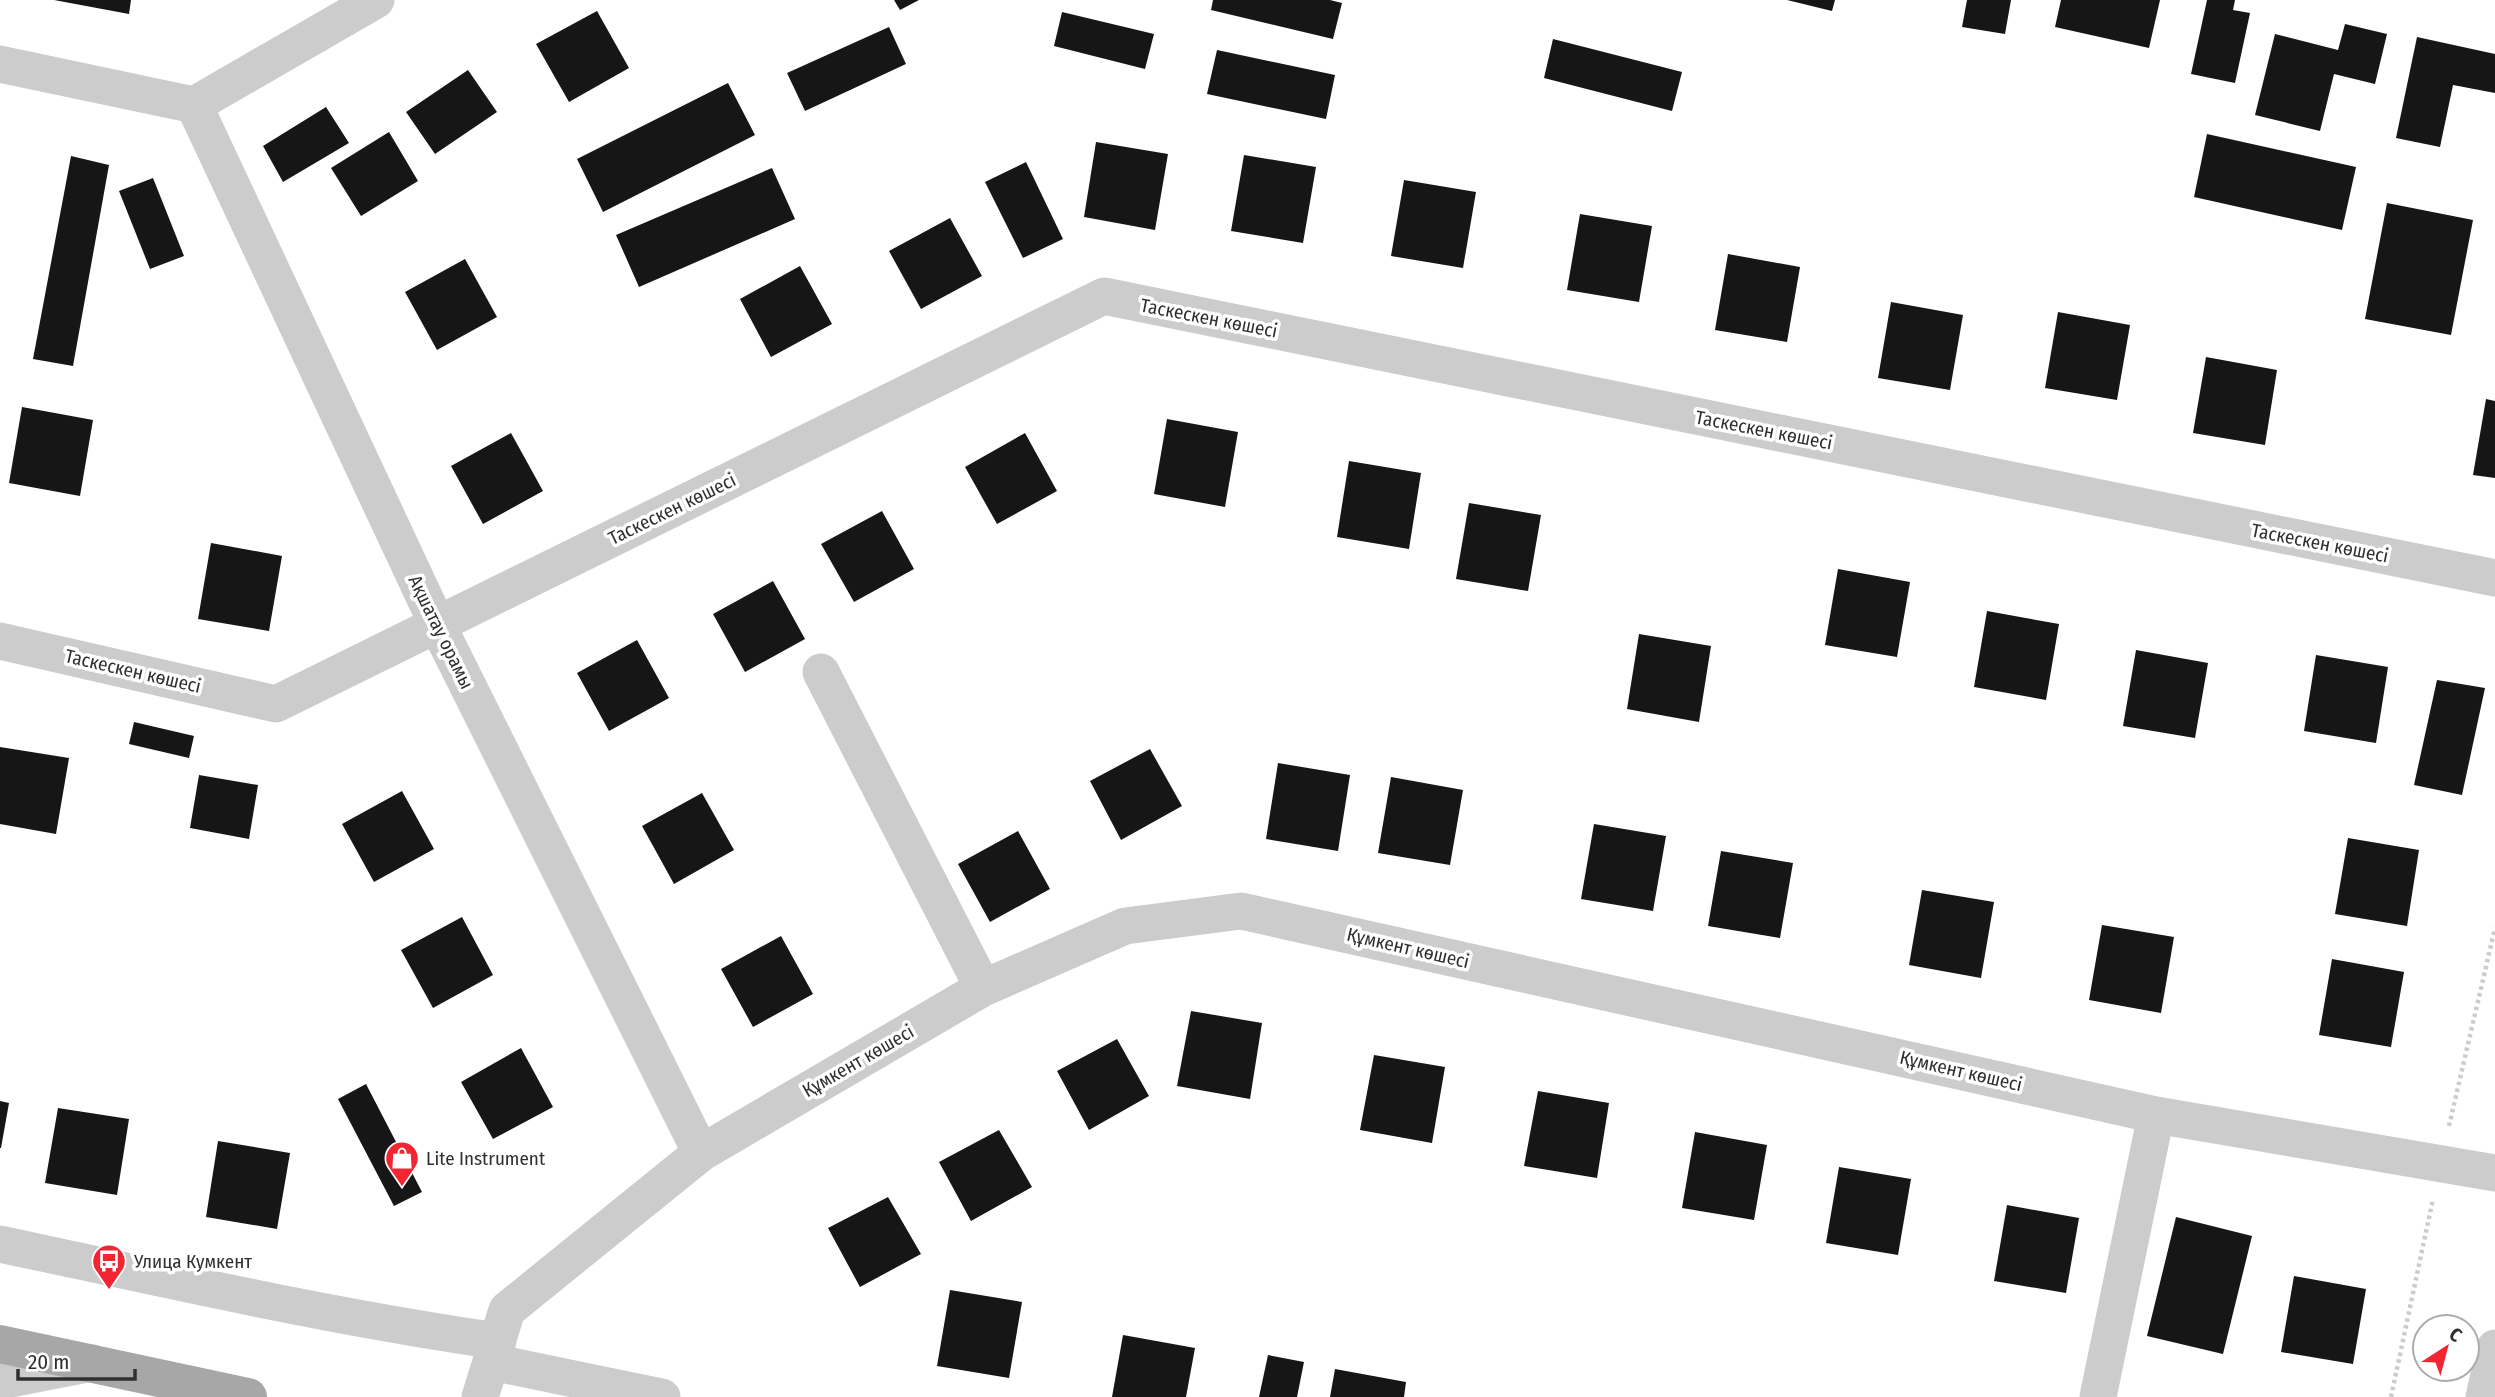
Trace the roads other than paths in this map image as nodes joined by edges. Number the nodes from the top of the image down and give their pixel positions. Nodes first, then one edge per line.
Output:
1 (376, 0) edge
2 (0, 64) edge
3 (194, 105) junction
4 (2495, 578) edge
5 (437, 624) junction
6 (0, 641) edge
7 (821, 672) dead end
8 (983, 988) junction
9 (2156, 1115) junction
10 (701, 1153) junction
11 (2495, 1173) edge
12 (0, 1244) edge
13 (0, 1344) edge
14 (495, 1351) junction
15 (92, 1363) junction
16 (0, 1381) edge
17 (248, 1397) edge
18 (480, 1397) edge
19 (662, 1397) edge
20 (2098, 1397) edge

1 - 3 street
2 - 3 street
3 - 5 street, Ақшатау орамы
4 - 5 street, Таскескен көшесі
5 - 6 street, Таскескен көшесі
5 - 10 street, Ақшатау орамы
7 - 8 street
8 - 9 street, Құмкент көшесі
8 - 10 street, Құмкент көшесі
9 - 11 street, Құмкент көшесі
9 - 20 street
10 - 14 street, Құмкент көшесі
12 - 14 street
13 - 15 main road
14 - 18 street, Құмкент көшесі
14 - 19 street
15 - 16 street
15 - 17 main road

